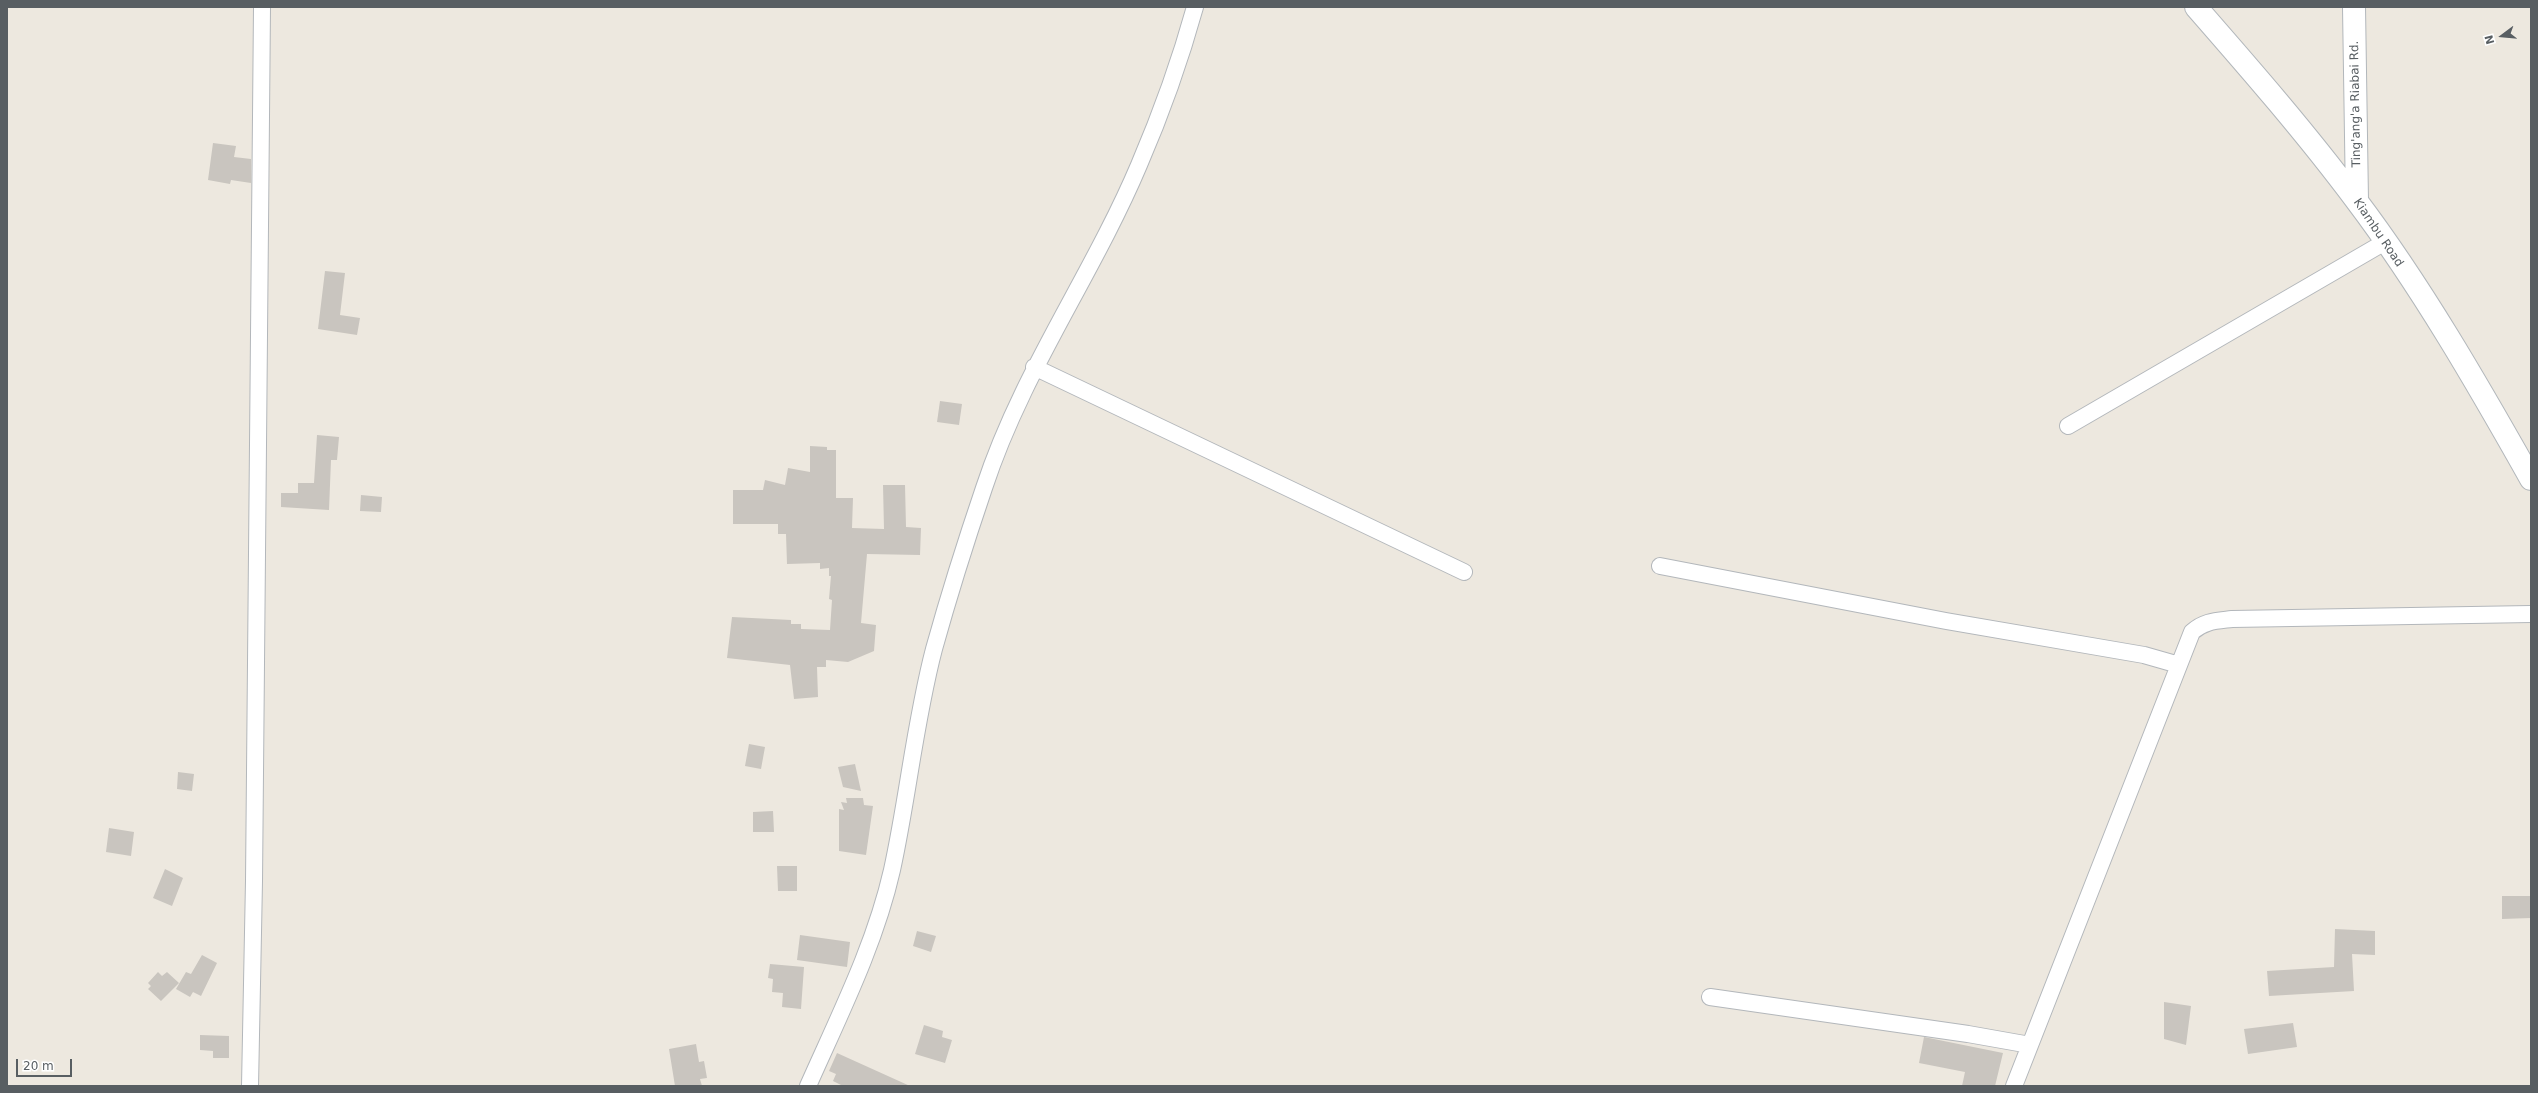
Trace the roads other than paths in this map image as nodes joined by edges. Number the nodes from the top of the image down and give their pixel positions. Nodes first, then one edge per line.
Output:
1 (262, 7) edge
2 (1195, 7) edge
3 (2196, 7) edge
4 (2354, 7) edge
5 (2357, 201) junction
6 (2384, 242) junction
7 (1034, 367) junction
8 (2068, 426) dead end
9 (2531, 479) edge
10 (1660, 566) dead end
11 (1464, 572) dead end
12 (2531, 614) edge
13 (2179, 665) junction
14 (1710, 997) dead end
15 (2030, 1045) junction
16 (250, 1086) edge
17 (808, 1086) edge
18 (2014, 1086) edge

1 - 16 street
2 - 7 street
3 - 5 street, Kiambu Road
4 - 5 street, Ting'ang'a Riabai Rd.
5 - 6 street, Kiambu Road
6 - 8 street
6 - 9 street, Kiambu Road
7 - 11 street
7 - 17 street
10 - 13 street
12 - 13 street
13 - 15 street
14 - 15 street
15 - 18 street

